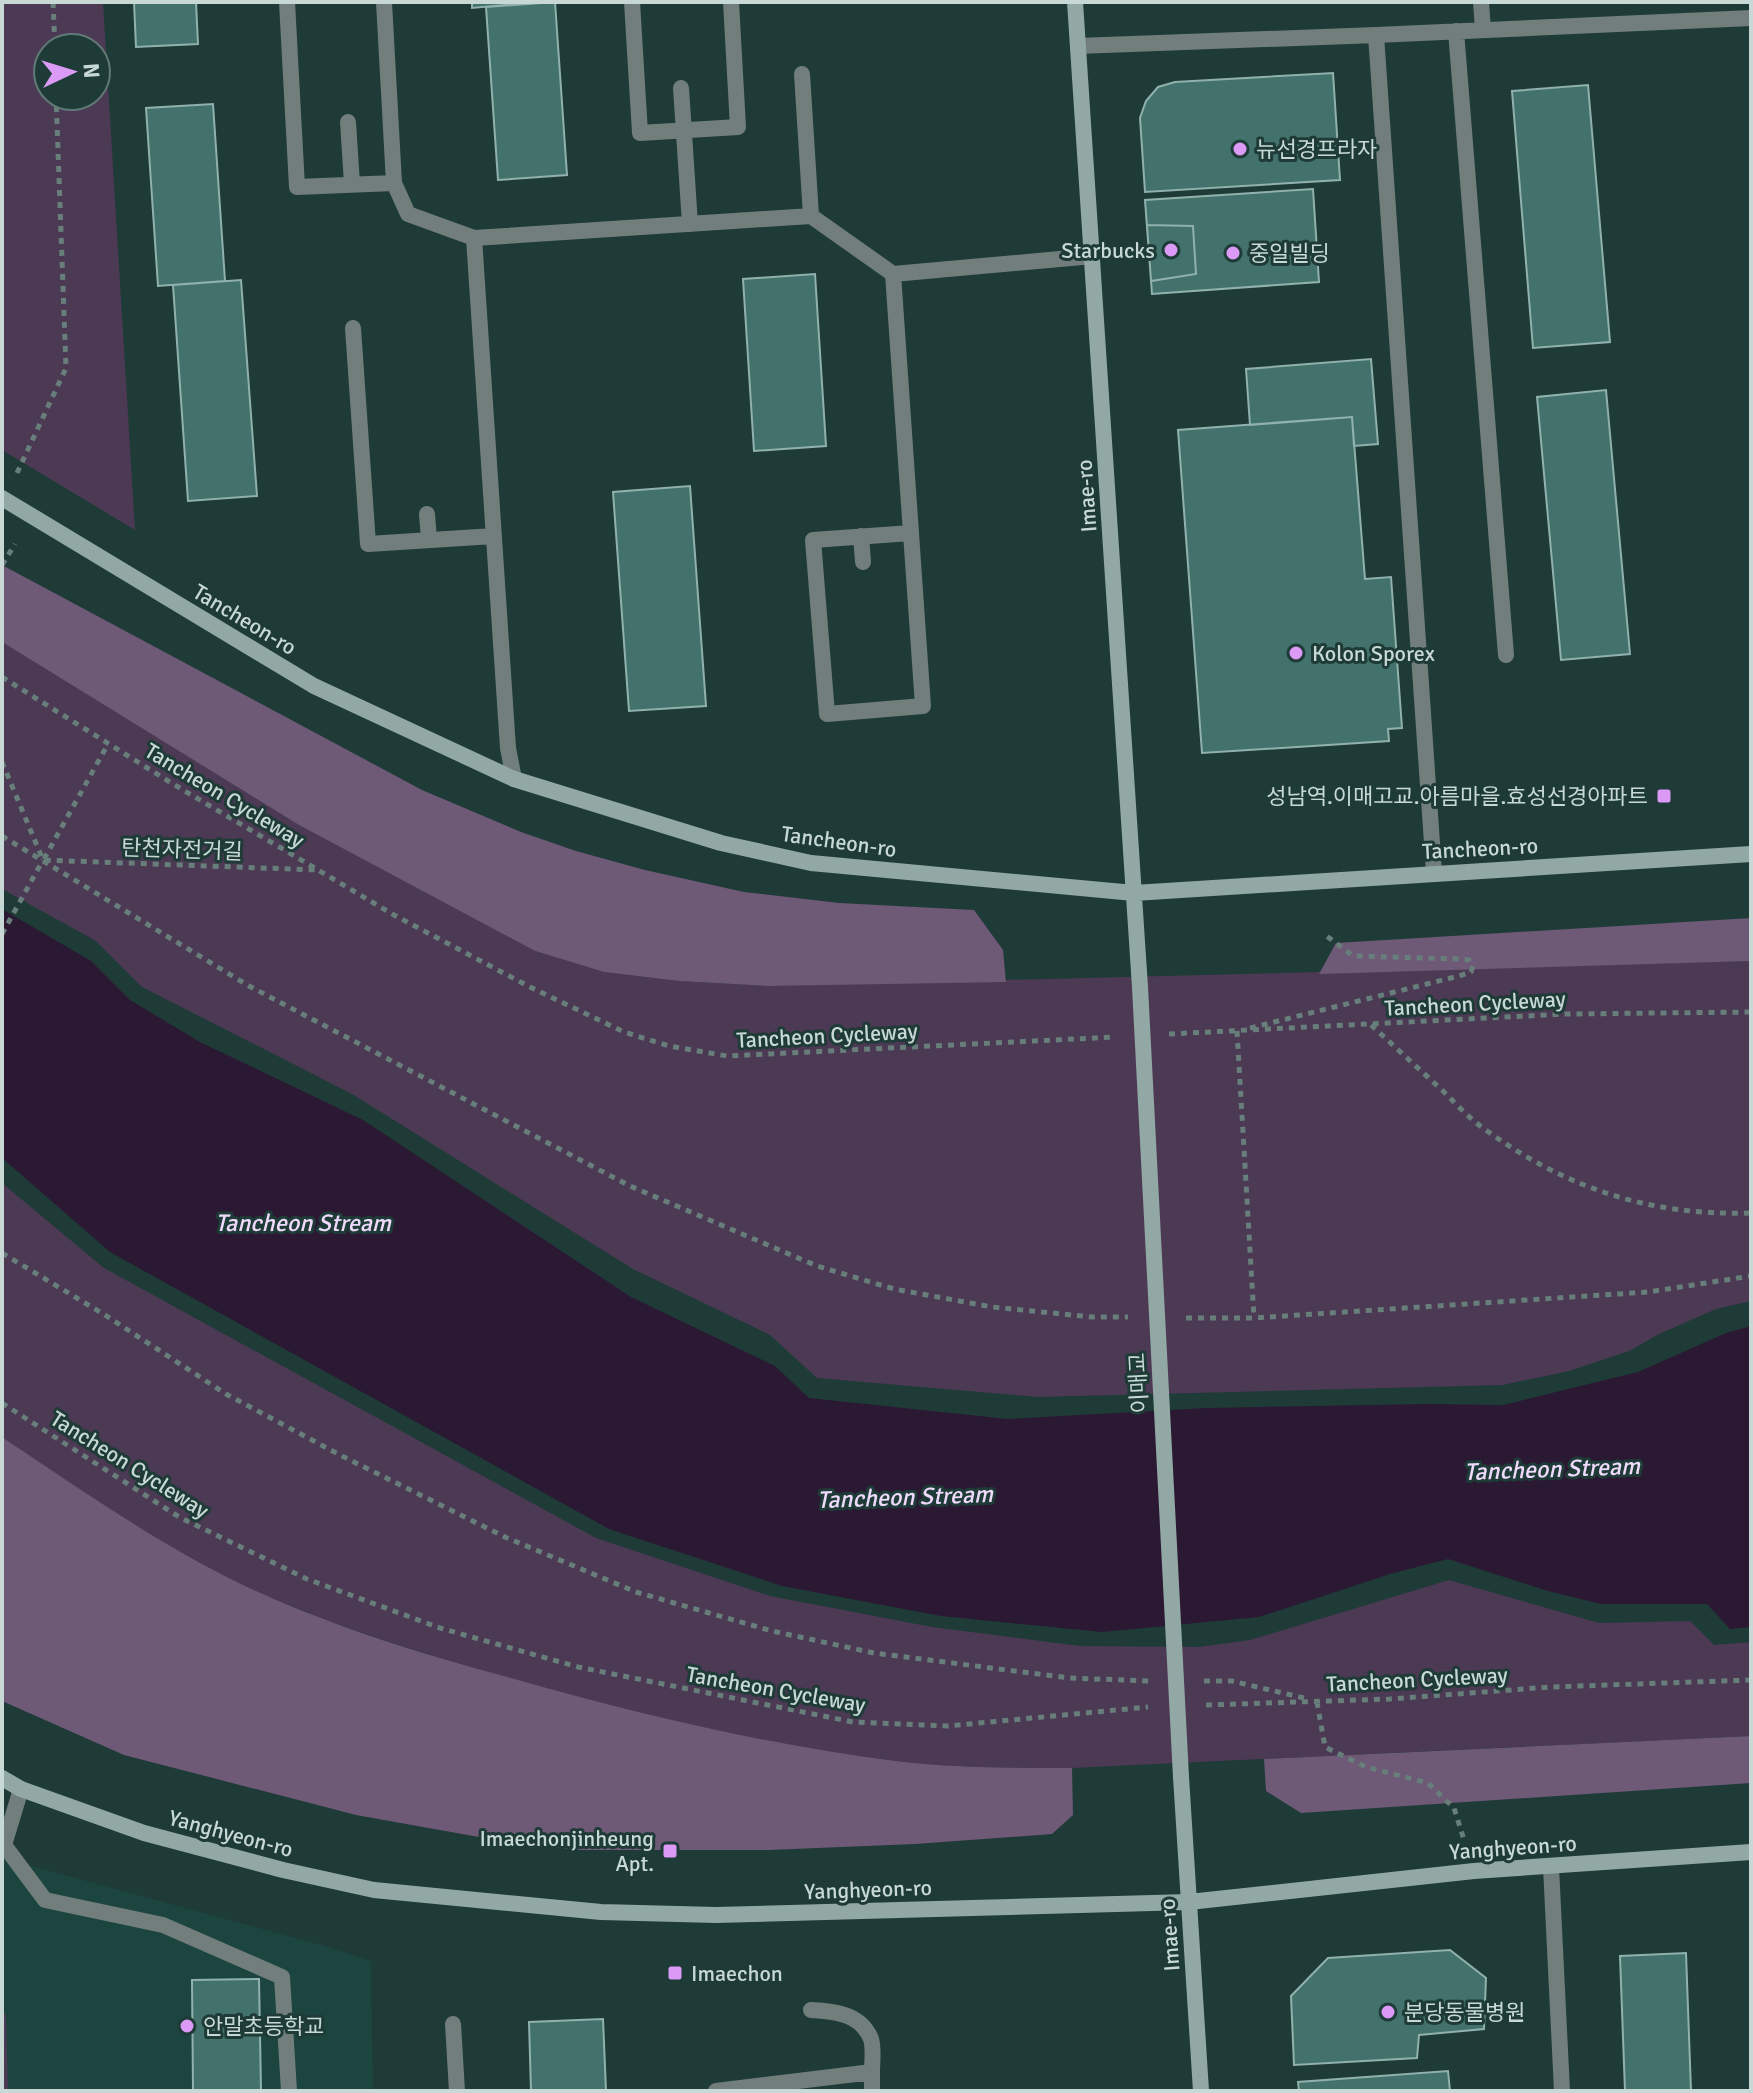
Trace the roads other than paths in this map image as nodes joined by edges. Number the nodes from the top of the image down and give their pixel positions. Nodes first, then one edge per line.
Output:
1 (287, 2) edge
2 (384, 2) edge
3 (632, 2) edge
4 (731, 2) edge
5 (1075, 2) edge
6 (1481, 2) edge
7 (1751, 18) edge
8 (1483, 30) junction
9 (1456, 31) junction
10 (1376, 35) junction
11 (1078, 46) junction
12 (802, 74) dead end
13 (681, 88) dead end
14 (348, 122) dead end
15 (684, 130) junction
16 (394, 183) junction
17 (352, 184) junction
18 (811, 216) junction
19 (690, 224) junction
20 (474, 238) junction
21 (1093, 256) junction
22 (893, 274) junction
23 (353, 328) dead end
24 (2, 498) edge
25 (427, 514) dead end
26 (911, 533) junction
27 (494, 536) junction
28 (861, 536) junction
29 (429, 540) junction
30 (863, 562) dead end
31 (1506, 655) dead end
32 (514, 779) junction
33 (1751, 854) edge
34 (1434, 872) junction
35 (1134, 893) junction
36 (1140, 987) joint
37 (1181, 1777) joint
38 (2, 1778) edge
39 (21, 1789) junction
40 (1751, 1852) edge
41 (1551, 1867) junction
42 (1189, 1902) junction
43 (811, 2010) dead end
44 (453, 2024) dead end
45 (872, 2072) junction
46 (289, 2091) edge
47 (457, 2091) edge
48 (716, 2091) edge
49 (872, 2091) edge
50 (1201, 2091) edge
51 (1562, 2091) edge

1 - 17 street
2 - 16 street
3 - 15 street
4 - 15 street
5 - 11 main road, Imae-ro
6 - 8 street
7 - 8 street
8 - 9 street
9 - 10 street
9 - 31 street
10 - 11 street
10 - 34 street
11 - 21 main road, Imae-ro
12 - 18 street
13 - 15 street
14 - 17 street
15 - 19 street
16 - 17 street
16 - 20 street
18 - 19 street
18 - 22 street
19 - 20 street
20 - 27 street
21 - 22 street
21 - 35 main road, Imae-ro
22 - 26 street
23 - 29 street
24 - 32 main road, Tancheon-ro
25 - 29 street
26 - 28 street
26 - 28 street
27 - 29 street
27 - 32 street
28 - 30 street
32 - 35 main road, Tancheon-ro
33 - 34 main road, Tancheon-ro
34 - 35 main road, Tancheon-ro
35 - 36 main road, Imae-ro
36 - 37 main road, 이매교, bridge
37 - 42 main road, Imae-ro
38 - 39 main road, Yanghyeon-ro
39 - 42 main road, Yanghyeon-ro
39 - 46 street
40 - 41 main road, Yanghyeon-ro
41 - 42 main road, Yanghyeon-ro
41 - 51 street
42 - 50 main road, Imae-ro
43 - 45 street
44 - 47 street
45 - 48 street
45 - 49 street

